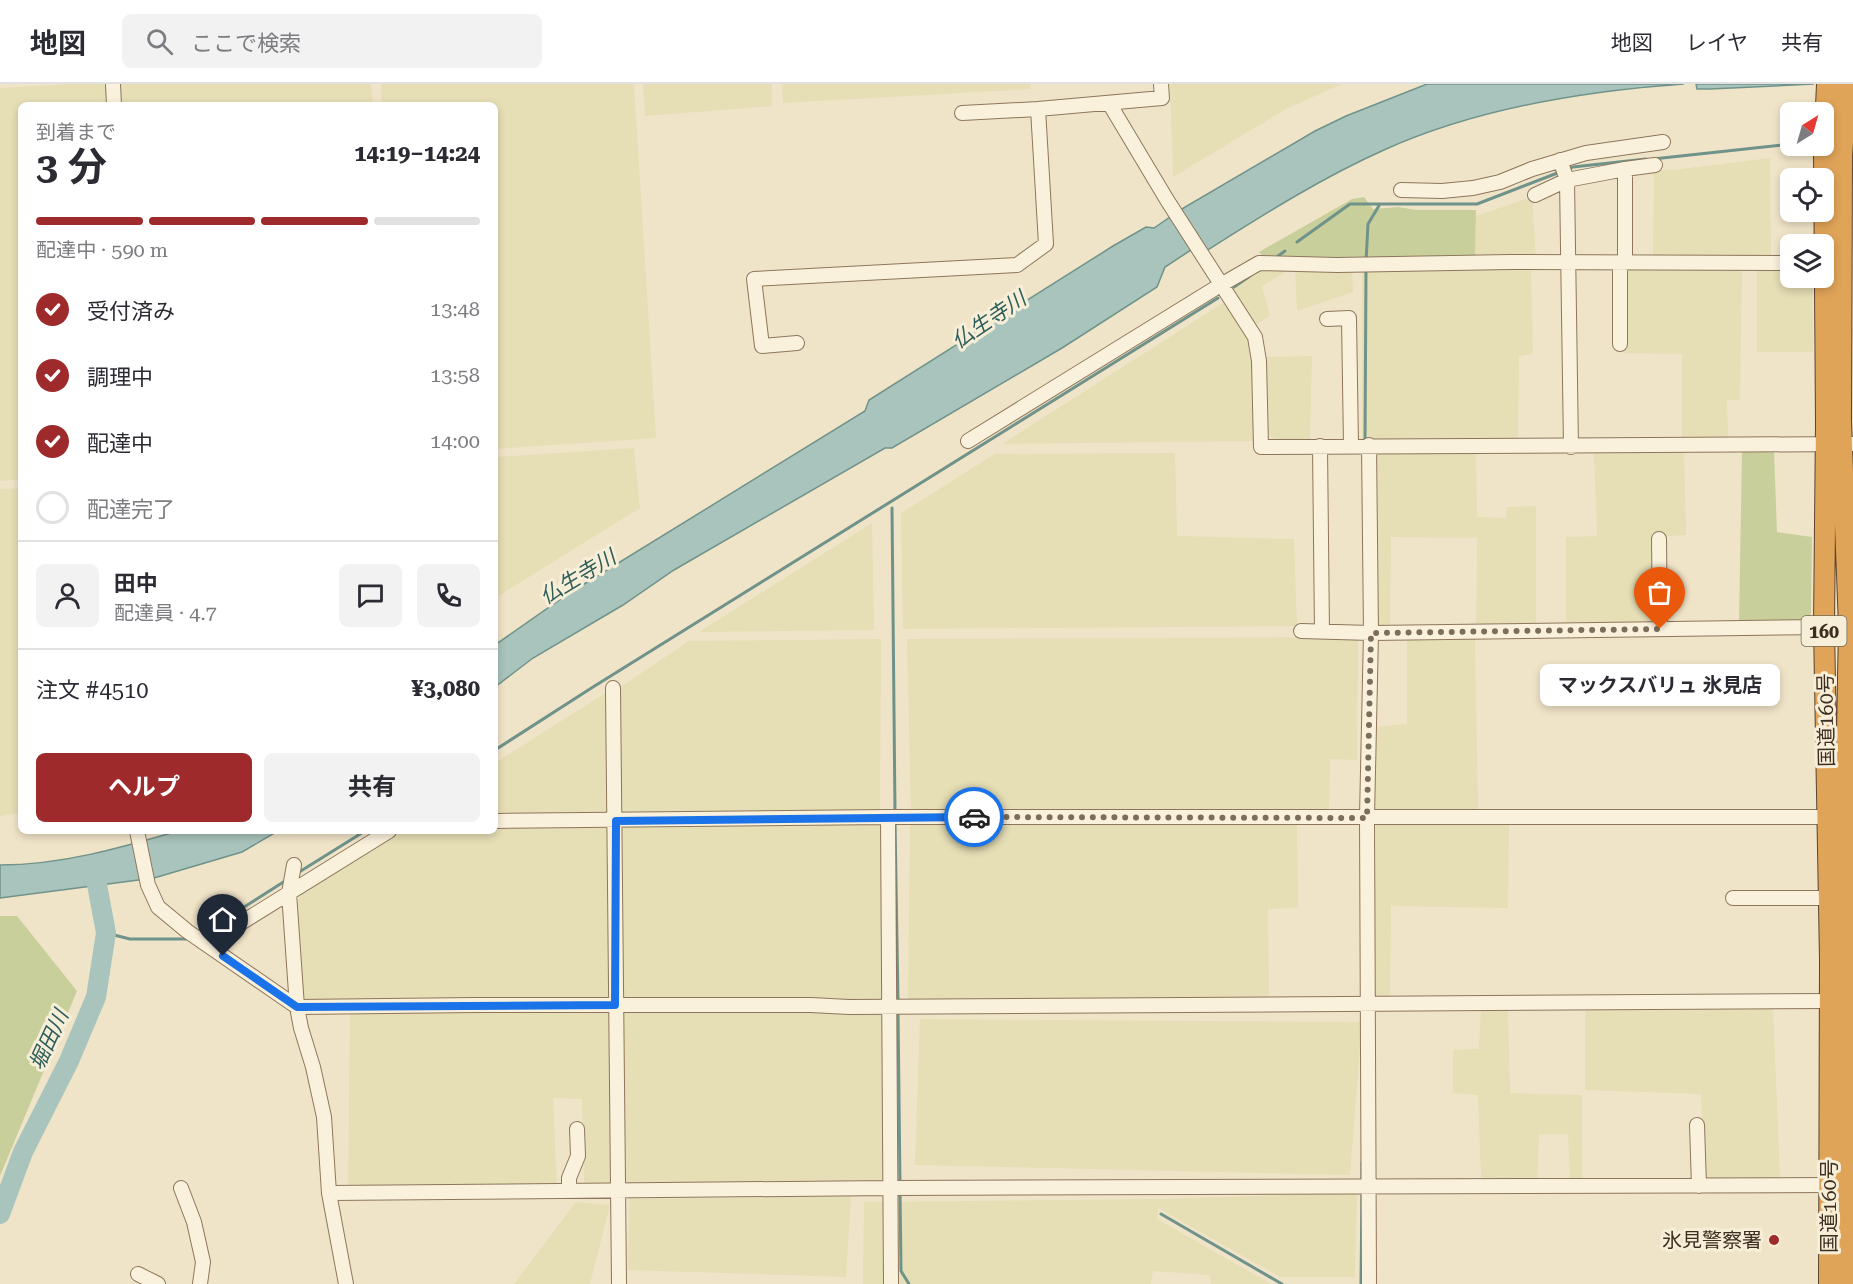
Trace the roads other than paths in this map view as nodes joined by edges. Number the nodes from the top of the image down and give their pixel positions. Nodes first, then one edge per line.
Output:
1 (113, 84) edge
2 (1161, 84) edge
3 (1827, 84) edge
4 (1847, 84) edge
5 (114, 102) edge
6 (1829, 102) edge
7 (1110, 103) junction
8 (1038, 109) junction
9 (962, 113) dead end
10 (1663, 142) dead end
11 (1834, 149) edge
12 (1833, 156) edge
13 (1833, 156) edge
14 (1560, 160) junction
15 (1654, 165) dead end
16 (1625, 169) junction
17 (1567, 180) junction
18 (1401, 190) dead end
19 (1535, 195) dead end
20 (1847, 222) edge
21 (1568, 262) junction
22 (1623, 263) junction
23 (1780, 263) edge
24 (1327, 319) dead end
25 (797, 343) dead end
26 (1620, 344) dead end
27 (968, 441) dead end
28 (1840, 444) edge
29 (1369, 445) junction
30 (1320, 446) junction
31 (1351, 446) junction
32 (1571, 447) junction
33 (1659, 539) dead end
34 (1851, 626) edge
35 (1824, 627) junction
36 (1660, 629) junction
37 (1301, 631) dead end
38 (1322, 632) junction
39 (1371, 633) junction
40 (613, 688) dead end
41 (888, 817) junction
42 (1842, 817) edge
43 (1367, 818) junction
44 (498, 821) edge
45 (616, 821) junction
46 (138, 834) edge
47 (384, 834) edge
48 (294, 865) dead end
49 (289, 892) junction
50 (1733, 897) dead end
51 (1828, 898) junction
52 (207, 944) junction
53 (1843, 1000) edge
54 (1368, 1003) junction
55 (615, 1005) junction
56 (297, 1007) junction
57 (889, 1007) junction
58 (1697, 1125) dead end
59 (577, 1129) dead end
60 (1843, 1185) edge
61 (1699, 1186) junction
62 (1368, 1187) junction
63 (181, 1188) dead end
64 (890, 1188) junction
65 (619, 1190) junction
66 (569, 1191) junction
67 (329, 1193) junction
68 (138, 1274) dead end
69 (158, 1284) edge
70 (200, 1284) edge
71 (346, 1284) edge
72 (618, 1284) edge
73 (891, 1284) edge
74 (1369, 1284) edge
75 (1829, 1284) edge
76 (1846, 1284) edge

1 - 5 street
2 - 7 street
3 - 6 highway, 国道160号 / 160
4 - 11 highway, 国道160号 / 160
7 - 8 street
7 - 30 street
8 - 9 street
8 - 25 street
10 - 14 street
12 - 20 highway, 国道160号 / 160
13 - 28 highway, 国道160号 / 160
14 - 17 street
14 - 18 street
15 - 16 street
16 - 17 street
16 - 22 street
17 - 19 street
17 - 21 street
20 - 28 highway, 国道160号 / 160
21 - 22 street
21 - 27 street
21 - 32 street
22 - 23 street
22 - 26 street
24 - 31 street
28 - 32 street
28 - 34 highway, 国道160号 / 160
28 - 35 highway, 国道160号 / 160
29 - 31 street
29 - 32 street
29 - 39 street
30 - 31 street
30 - 38 street
33 - 36 street
34 - 42 highway, 国道160号 / 160
35 - 36 street
35 - 42 highway, 国道160号 / 160
36 - 39 street
37 - 38 street
38 - 39 street
39 - 43 street
40 - 45 street
41 - 43 street
41 - 45 street
41 - 57 street
42 - 43 street
42 - 51 highway, 国道160号 / 160
42 - 53 highway, 国道160号 / 160
43 - 54 street
44 - 45 street
45 - 55 street
46 - 52 street
47 - 49 street
48 - 49 street
49 - 52 street
49 - 56 street
50 - 51 street
51 - 53 highway, 国道160号 / 160
52 - 56 street
53 - 54 street
53 - 60 highway, 国道160号 / 160
54 - 57 street
54 - 62 street
55 - 56 street
55 - 57 street
55 - 65 street
56 - 67 street
57 - 64 street
58 - 61 street
59 - 66 street
60 - 61 street
60 - 75 highway, 国道160号 / 160
60 - 76 highway, 国道160号 / 160
61 - 62 street
62 - 64 street
62 - 74 street
63 - 70 street
64 - 65 street
64 - 73 street
65 - 66 street
65 - 72 street
66 - 67 street
67 - 71 street
68 - 69 street

